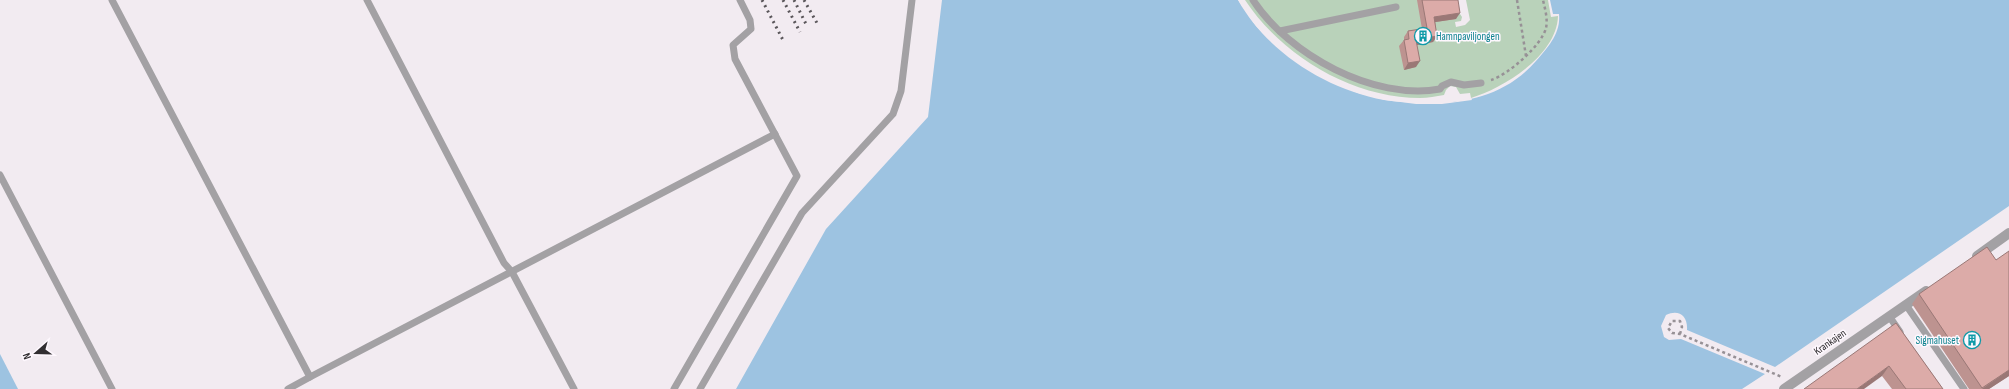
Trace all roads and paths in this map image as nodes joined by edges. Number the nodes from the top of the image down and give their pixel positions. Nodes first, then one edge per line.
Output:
1 (112, 0) edge
2 (367, 0) edge
3 (740, 0) edge
4 (912, 0) edge
5 (1253, 0) edge
6 (1517, 0) edge
7 (1544, 0) edge
8 (1396, 7) dead end
9 (1280, 31) junction
10 (1526, 56) junction
11 (1481, 83) joint
12 (775, 134) junction
13 (0, 175) edge
14 (2009, 233) edge
15 (1970, 260) edge
16 (512, 272) junction
17 (1932, 287) edge
18 (1906, 305) junction
19 (1889, 316) junction
20 (1680, 334) junction
21 (1906, 340) edge
22 (310, 377) junction
23 (1788, 387) edge
24 (112, 389) edge
25 (288, 389) edge
26 (574, 389) edge
27 (674, 389) edge
28 (700, 389) edge
29 (1964, 389) edge

1 - 22 lane
2 - 16 lane
3 - 12 lane
4 - 28 lane
5 - 9 lane
6 - 10 path
7 - 10 path
8 - 9 lane
9 - 11 lane
10 - 11 path
12 - 16 lane
12 - 27 lane
13 - 24 lane
14 - 15 street
16 - 22 lane
16 - 26 lane
17 - 18 street, Krankajen
18 - 19 street, Krankajen
18 - 29 lane
19 - 21 lane
19 - 23 street, Krankajen
20 - 20 path
20 - 23 path
22 - 25 lane

